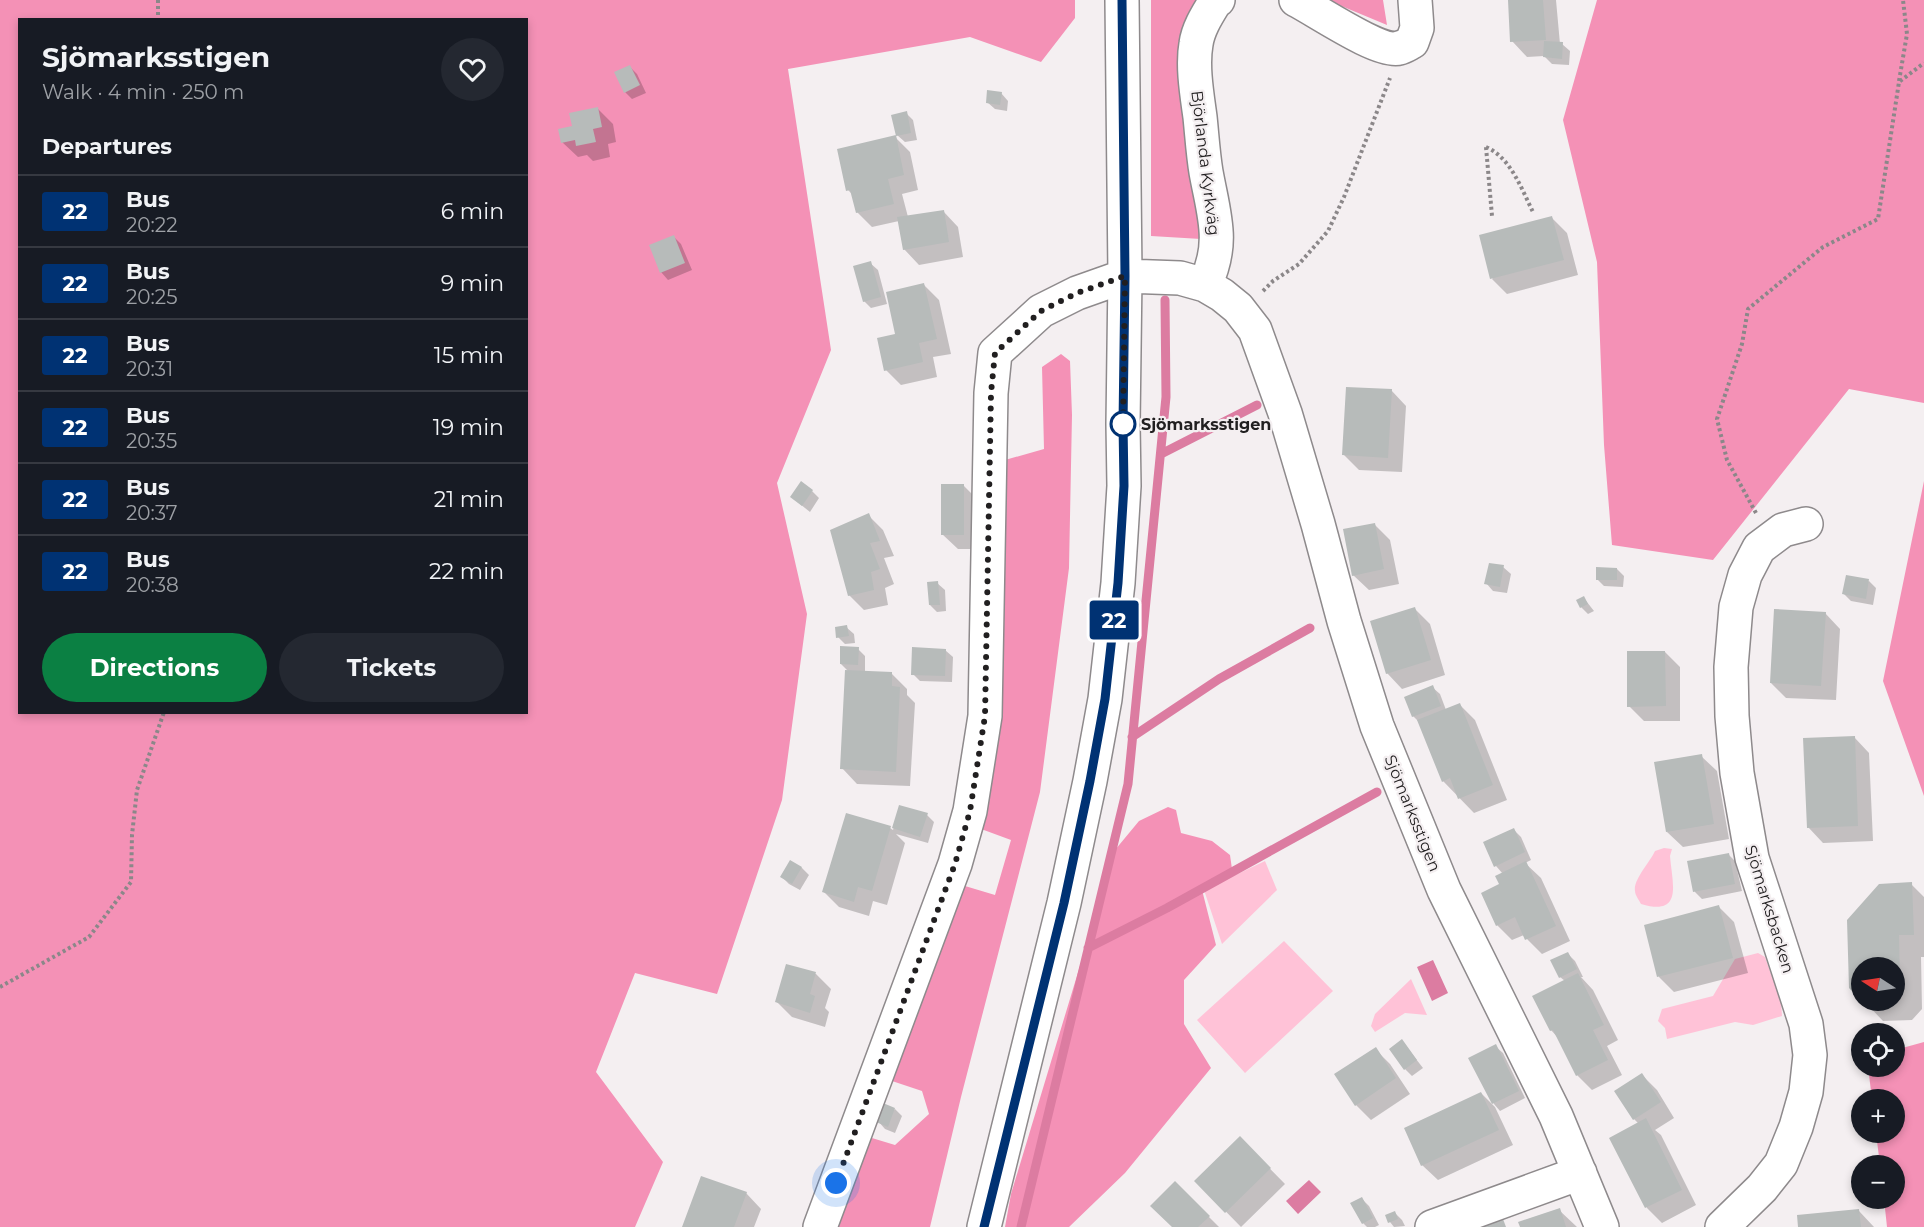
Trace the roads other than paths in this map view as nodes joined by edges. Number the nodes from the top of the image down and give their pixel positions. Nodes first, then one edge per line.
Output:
1 (1122, 0) edge
2 (1218, 0) edge
3 (1296, 0) edge
4 (1415, 0) edge
5 (1125, 276) junction
6 (1205, 285) junction
7 (1806, 524) dead end
8 (1580, 1173) junction
9 (820, 1227) edge
10 (984, 1227) edge
11 (1432, 1227) edge
12 (1602, 1227) edge
13 (1722, 1227) edge

1 - 5 street
2 - 6 street, Björlanda Kyrkväg
3 - 4 street
5 - 6 street
5 - 9 street
5 - 10 street
6 - 8 street, Sjömarksstigen
7 - 13 street, Sjömarksbacken
8 - 11 street
8 - 12 street, Sjömarksstigen

